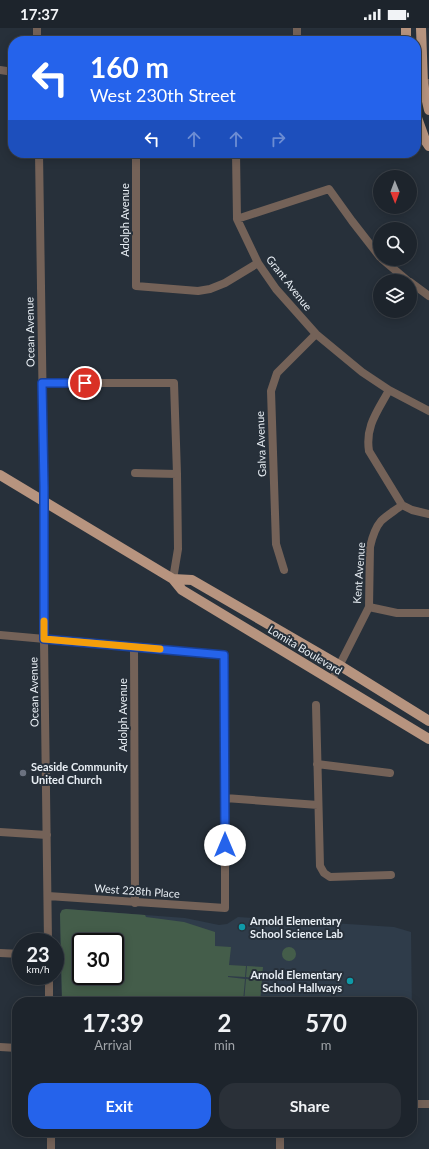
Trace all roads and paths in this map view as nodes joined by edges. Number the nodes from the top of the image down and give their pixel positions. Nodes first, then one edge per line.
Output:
1 (421, 28) edge
2 (422, 84) edge
3 (429, 110) edge
4 (421, 128) edge
5 (429, 146) edge
6 (39, 158) edge
7 (136, 158) edge
8 (236, 158) edge
9 (237, 219) junction
10 (373, 247) edge
11 (258, 263) junction
12 (390, 266) edge
13 (400, 274) edge
14 (417, 288) edge
15 (429, 296) edge
16 (316, 334) junction
17 (42, 383) junction
18 (389, 390) junction
19 (429, 411) edge
20 (135, 473) dead end
21 (177, 474) junction
22 (0, 475) edge
23 (44, 501) junction
24 (402, 505) junction
25 (429, 514) edge
26 (284, 570) dead end
27 (173, 579) junction
28 (369, 607) junction
29 (429, 613) edge
30 (0, 635) edge
31 (44, 639) junction
32 (134, 647) junction
33 (339, 665) junction
34 (332, 680) junction
35 (316, 705) dead end
36 (429, 721) edge
37 (429, 739) edge
38 (317, 764) junction
39 (390, 773) dead end
40 (225, 798) junction
41 (318, 805) junction
42 (0, 832) edge
43 (47, 835) junction
44 (391, 875) dead end
45 (48, 896) junction
46 (135, 903) junction
47 (48, 933) edge
48 (0, 953) edge
49 (12, 954) edge
50 (49, 985) edge
51 (49, 997) edge
52 (0, 1047) edge
53 (12, 1048) edge
54 (417, 1104) edge
55 (429, 1104) edge
56 (51, 1137) edge
57 (280, 1137) edge
58 (51, 1149) edge
59 (280, 1149) edge

1 - 2 main road
2 - 3 main road
4 - 5 main road
6 - 17 street, Ocean Avenue
7 - 11 street, Adolph Avenue
8 - 9 street, Grant Avenue
9 - 10 street
9 - 11 street, Grant Avenue
11 - 16 street, Grant Avenue
12 - 13 street
14 - 15 street
16 - 18 street, Grant Avenue
16 - 26 street, Galva Avenue
17 - 21 street
17 - 23 street, Ocean Avenue
18 - 19 street, Grant Avenue
18 - 24 street
20 - 21 street
21 - 27 street
22 - 23 main road, Lomita Boulevard
23 - 27 main road, Lomita Boulevard
23 - 31 street, Ocean Avenue
24 - 25 street
24 - 28 street, Kent Avenue
27 - 33 main road, Lomita Boulevard
27 - 34 main road, Lomita Boulevard
28 - 29 street
28 - 33 street, Kent Avenue
30 - 31 street
31 - 32 street
31 - 43 street, Ocean Avenue
32 - 40 street
32 - 46 street, Adolph Avenue
33 - 34 street, Kent Avenue
33 - 36 main road, Lomita Boulevard
34 - 37 main road, Lomita Boulevard
35 - 38 street
38 - 39 street
38 - 41 street
40 - 41 street
40 - 46 street, West 228th Place
41 - 44 street
42 - 43 street
43 - 45 street, Ocean Avenue
45 - 46 street, West 228th Place
45 - 47 street, Ocean Avenue
48 - 49 street
50 - 51 street
52 - 53 street
54 - 55 street
56 - 58 street
57 - 59 street

